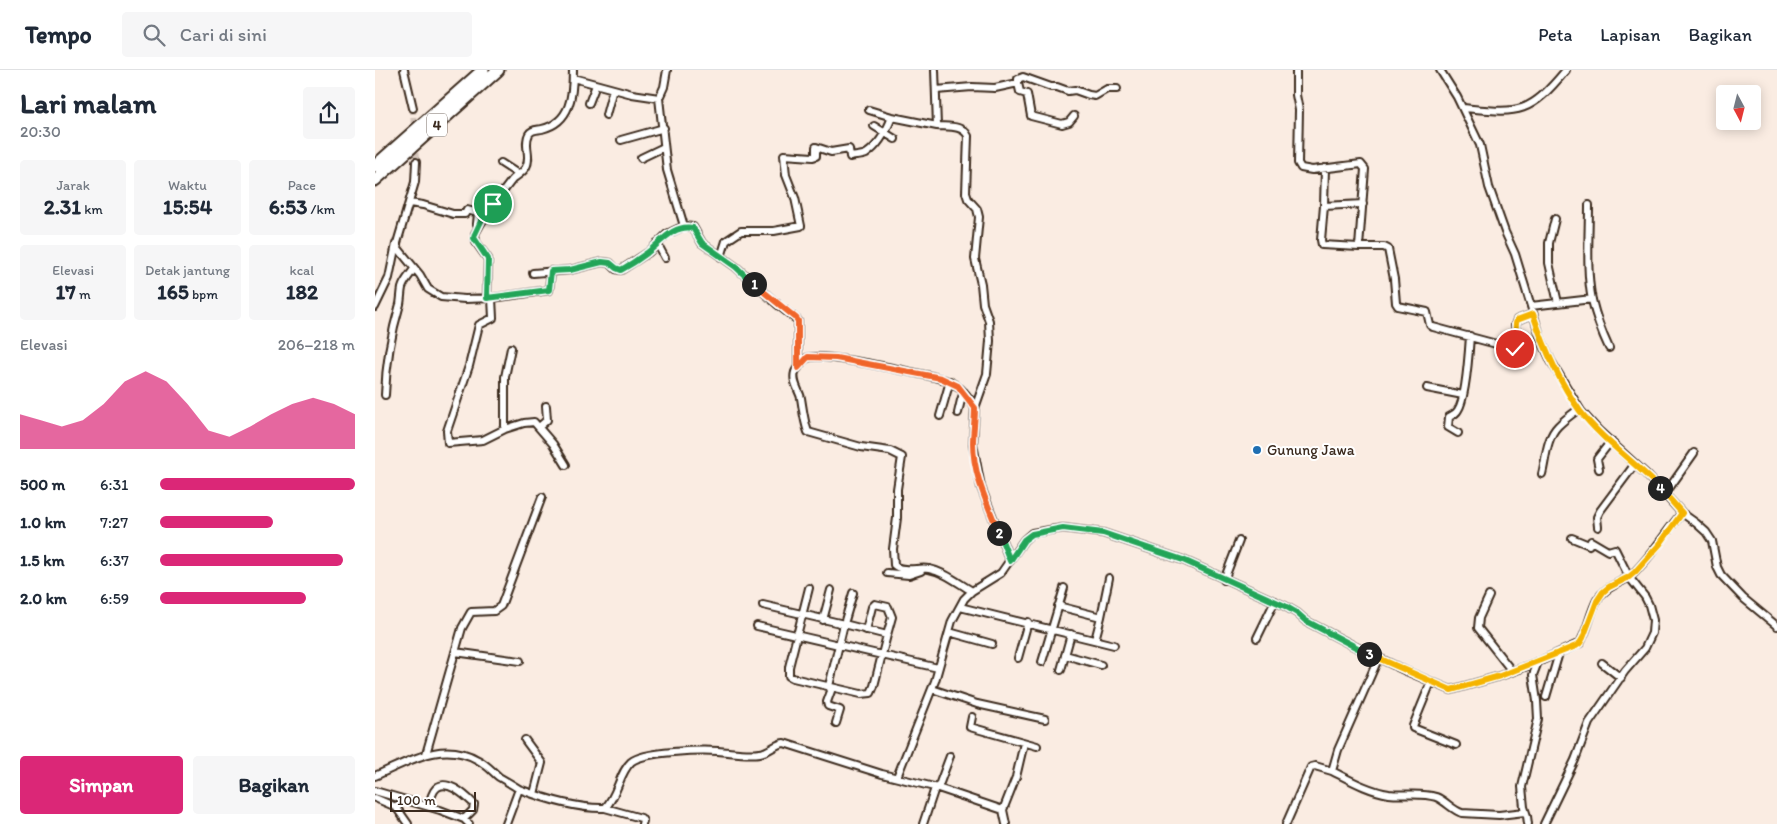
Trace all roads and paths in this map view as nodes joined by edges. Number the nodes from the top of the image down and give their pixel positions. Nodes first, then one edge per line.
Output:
1 (404, 70) edge
2 (483, 70) edge
3 (498, 70) edge
4 (573, 70) edge
5 (667, 70) edge
6 (935, 70) edge
7 (1296, 70) edge
8 (1440, 70) edge
9 (1566, 70) edge
10 (573, 78) junction
11 (1018, 83) junction
12 (596, 85) junction
13 (613, 89) junction
14 (1117, 89) dead end
15 (936, 90) junction
16 (659, 98) junction
17 (589, 103) dead end
18 (413, 108) tunnel mouth
19 (1463, 108) junction
20 (869, 110) dead end
21 (606, 115) dead end
22 (1074, 116) dead end
23 (892, 117) junction
24 (874, 126) dead end
25 (937, 126) junction
26 (664, 128) junction
27 (884, 133) junction
28 (895, 139) dead end
29 (621, 140) dead end
30 (664, 146) junction
31 (641, 158) dead end
32 (416, 162) tunnel mouth
33 (501, 163) dead end
34 (375, 166) edge
35 (1325, 168) junction
36 (518, 174) junction
37 (375, 180) edge
38 (409, 203) junction
39 (1363, 204) junction
40 (1589, 205) dead end
41 (1324, 206) junction
42 (1555, 219) dead end
43 (684, 226) junction
44 (478, 228) junction
45 (397, 243) junction
46 (657, 243) junction
47 (1359, 247) junction
48 (721, 257) junction
49 (665, 258) dead end
50 (415, 269) junction
51 (551, 271) junction
52 (533, 273) dead end
53 (490, 298) junction
54 (1592, 298) junction
55 (1557, 302) junction
56 (1531, 306) junction
57 (375, 308) edge
58 (1533, 314) junction
59 (1470, 336) junction
60 (511, 348) dead end
61 (1609, 348) dead end
62 (798, 368) junction
63 (950, 381) junction
64 (1427, 388) dead end
65 (964, 392) junction
66 (385, 395) dead end
67 (1463, 395) junction
68 (546, 406) dead end
69 (975, 408) junction
70 (1579, 409) junction
71 (958, 413) dead end
72 (940, 416) dead end
73 (539, 427) junction
74 (505, 429) junction
75 (1458, 432) dead end
76 (1611, 442) junction
77 (1694, 453) dead end
78 (1635, 464) junction
79 (566, 466) dead end
80 (1599, 469) dead end
81 (1542, 474) dead end
82 (1665, 494) junction
83 (542, 497) dead end
84 (1682, 513) junction
85 (1598, 526) dead end
86 (1572, 538) dead end
87 (1239, 541) dead end
88 (1010, 561) junction
89 (927, 568) junction
90 (887, 573) dead end
91 (1629, 577) junction
92 (1109, 578) dead end
93 (1224, 580) junction
94 (809, 588) dead end
95 (1064, 588) dead end
96 (831, 590) dead end
97 (972, 591) junction
98 (853, 593) dead end
99 (1489, 596) dead end
100 (1275, 602) junction
101 (763, 605) dead end
102 (1058, 606) junction
103 (960, 607) junction
104 (802, 614) junction
105 (1101, 617) junction
106 (823, 620) junction
107 (1028, 622) junction
108 (844, 624) junction
109 (757, 626) dead end
110 (1777, 626) edge
111 (1052, 629) junction
112 (866, 630) junction
113 (949, 632) junction
114 (1071, 634) junction
115 (887, 635) junction
116 (797, 636) junction
117 (1257, 638) dead end
118 (1095, 640) junction
119 (993, 644) dead end
120 (839, 645) junction
121 (1114, 645) dead end
122 (455, 652) junction
123 (1559, 653) junction
124 (881, 655) junction
125 (1065, 655) junction
126 (1379, 657) junction
127 (1018, 658) dead end
128 (520, 661) dead end
129 (1042, 662) dead end
130 (1538, 662) junction
131 (1603, 663) dead end
132 (1101, 665) dead end
133 (938, 668) junction
134 (1061, 670) dead end
135 (1511, 670) junction
136 (1621, 678) junction
137 (1431, 682) junction
138 (829, 686) junction
139 (932, 689) junction
140 (1546, 697) dead end
141 (971, 717) dead end
142 (1045, 719) dead end
143 (836, 723) dead end
144 (525, 740) dead end
145 (1024, 743) junction
146 (1456, 745) dead end
147 (1037, 746) dead end
148 (426, 754) junction
149 (950, 756) dead end
150 (1332, 771) junction
151 (375, 776) edge
152 (897, 777) junction
153 (936, 788) junction
154 (519, 789) junction
155 (375, 791) edge
156 (535, 794) junction
157 (375, 798) edge
158 (428, 806) junction
159 (605, 808) junction
160 (1003, 810) junction
161 (1525, 812) junction
162 (467, 822) edge
163 (408, 824) edge
164 (506, 824) edge
165 (642, 824) edge
166 (923, 824) edge
167 (1006, 824) edge
168 (1286, 824) edge
169 (1528, 824) edge
170 (1544, 824) edge

1 - 18 street
2 - 34 highway, 4
3 - 37 highway, 4
4 - 10 street
5 - 16 street
6 - 15 street
7 - 35 street
8 - 19 street
9 - 19 street
10 - 12 street
10 - 36 street
11 - 14 street
11 - 15 street
11 - 22 street
12 - 13 street
12 - 17 street
13 - 16 street
13 - 21 street
15 - 25 street
16 - 26 street
19 - 56 street
20 - 23 street
23 - 25 street
23 - 27 street
24 - 27 street
25 - 69 street
26 - 29 street
26 - 30 street
27 - 28 street
27 - 48 street
30 - 31 street
30 - 43 street
32 - 38 street
33 - 36 street
35 - 39 street
35 - 41 street
36 - 44 street
38 - 44 street
38 - 45 street
39 - 41 street
39 - 47 street
40 - 54 street
41 - 47 street
42 - 55 street
43 - 46 street
43 - 48 street
44 - 53 street
45 - 50 street
45 - 57 street
46 - 49 street
46 - 51 street
47 - 59 street
48 - 62 street
50 - 53 street
50 - 66 street
51 - 52 street
51 - 53 street
53 - 74 street
54 - 55 street
54 - 61 street
55 - 56 street
56 - 58 street
58 - 59 street
58 - 70 street
59 - 67 street
60 - 74 street
62 - 63 street
62 - 89 street
63 - 65 street
63 - 72 street
64 - 67 street
65 - 69 street
65 - 71 street
67 - 75 street
68 - 73 street
69 - 88 street
70 - 76 street
70 - 81 street
73 - 74 street
73 - 79 street
76 - 78 street
76 - 80 street
77 - 82 street
78 - 82 street
78 - 85 street
82 - 84 street
83 - 122 street
84 - 91 street
84 - 110 street
86 - 91 street
87 - 93 street
88 - 93 street
88 - 97 street
89 - 90 street
89 - 97 street
91 - 123 street
91 - 136 street
92 - 105 street
93 - 100 street
94 - 104 street
95 - 102 street
96 - 106 street
97 - 103 street
98 - 108 street
99 - 135 street
100 - 117 street
100 - 126 street
101 - 104 street
102 - 105 street
102 - 111 street
103 - 107 street
103 - 113 street
104 - 106 street
104 - 116 street
105 - 118 street
106 - 108 street
107 - 111 street
107 - 127 street
108 - 112 street
108 - 120 street
109 - 116 street
111 - 114 street
111 - 129 street
112 - 115 street
112 - 115 street
113 - 119 street
113 - 133 street
114 - 118 street
114 - 125 street
115 - 124 street
116 - 120 street
116 - 138 street
118 - 121 street
120 - 124 street
120 - 138 street
122 - 128 street
122 - 148 street
123 - 130 street
123 - 140 street
124 - 133 street
124 - 138 street
125 - 132 street
125 - 134 street
126 - 137 street
126 - 150 street
130 - 135 street
130 - 161 street
131 - 136 street
133 - 139 street
135 - 137 street
136 - 170 street
137 - 146 street
138 - 143 street
139 - 142 street
139 - 152 street
141 - 145 street
144 - 156 street
145 - 147 street
145 - 160 street
148 - 151 street
148 - 154 street
149 - 153 street
150 - 161 street
150 - 168 street
152 - 153 street
152 - 159 street
153 - 160 street
153 - 166 street
154 - 156 street
154 - 164 street
155 - 158 street
156 - 159 street
157 - 163 street
158 - 162 street
158 - 162 street
159 - 165 street
160 - 167 street
161 - 169 street

